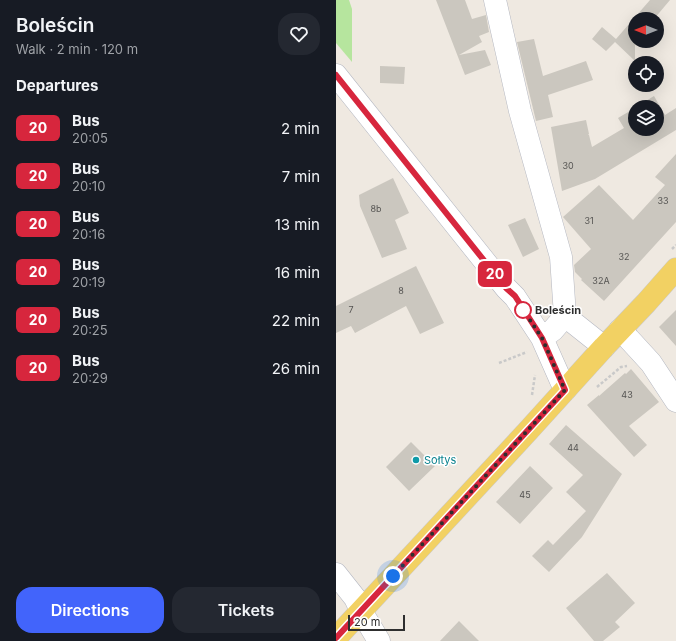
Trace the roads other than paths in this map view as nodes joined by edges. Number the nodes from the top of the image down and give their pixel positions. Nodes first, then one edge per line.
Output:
1 (494, 0) edge
2 (336, 75) edge
3 (676, 269) edge
4 (565, 316) junction
5 (620, 330) junction
6 (535, 345) junction
7 (604, 347) junction
8 (565, 390) junction
9 (676, 401) edge
10 (340, 584) edge
11 (360, 611) junction
12 (336, 638) edge
13 (379, 641) edge

1 - 4 street
2 - 6 street
3 - 5 main road
4 - 6 street
4 - 7 street
5 - 7 main road
5 - 9 street
6 - 8 street
7 - 8 main road
8 - 11 main road
10 - 11 street
11 - 12 main road
11 - 13 street

